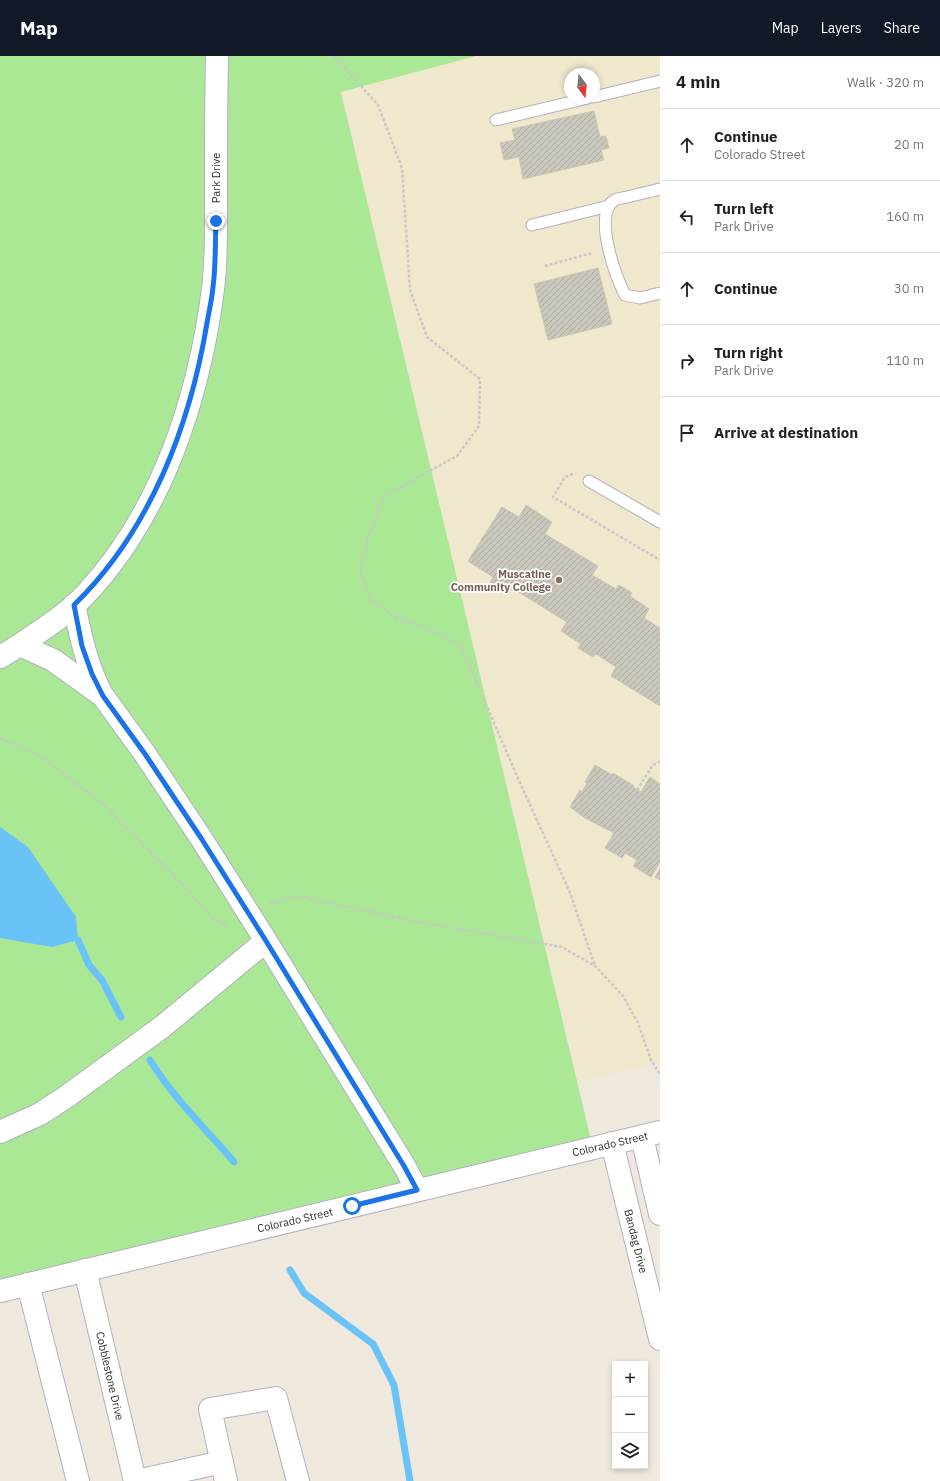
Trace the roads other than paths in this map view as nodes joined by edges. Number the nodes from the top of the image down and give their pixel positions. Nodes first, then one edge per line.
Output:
1 (216, 56) edge
2 (660, 81) edge
3 (600, 96) edge
4 (564, 104) edge
5 (496, 120) dead end
6 (660, 189) edge
7 (609, 206) junction
8 (532, 225) dead end
9 (660, 293) edge
10 (589, 481) road end
11 (660, 522) edge
12 (74, 605) junction
13 (20, 645) junction
14 (0, 657) edge
15 (103, 696) junction
16 (266, 941) junction
17 (0, 1132) edge
18 (651, 1134) edge
19 (612, 1144) junction
20 (417, 1190) junction
21 (660, 1214) edge
22 (86, 1270) junction
23 (28, 1284) junction
24 (0, 1291) edge
25 (660, 1339) edge
26 (224, 1472) edge
27 (78, 1481) edge
28 (136, 1481) edge
29 (298, 1481) edge

1 - 12 street, Park Drive
2 - 3 lane
4 - 5 lane
6 - 7 lane
7 - 8 lane
7 - 9 lane
10 - 11 lane
12 - 13 street, Park Drive
12 - 15 street
13 - 14 street, Park Drive
13 - 15 street
15 - 16 street
16 - 17 street
16 - 20 street
18 - 19 street, Colorado Street
18 - 21 street
19 - 20 street, Colorado Street
19 - 25 street, Bandag Drive
20 - 22 street, Colorado Street
22 - 23 street, Colorado Street
22 - 28 street, Cobblestone Drive
23 - 24 street, Colorado Street
23 - 27 street
26 - 28 street
26 - 29 street

